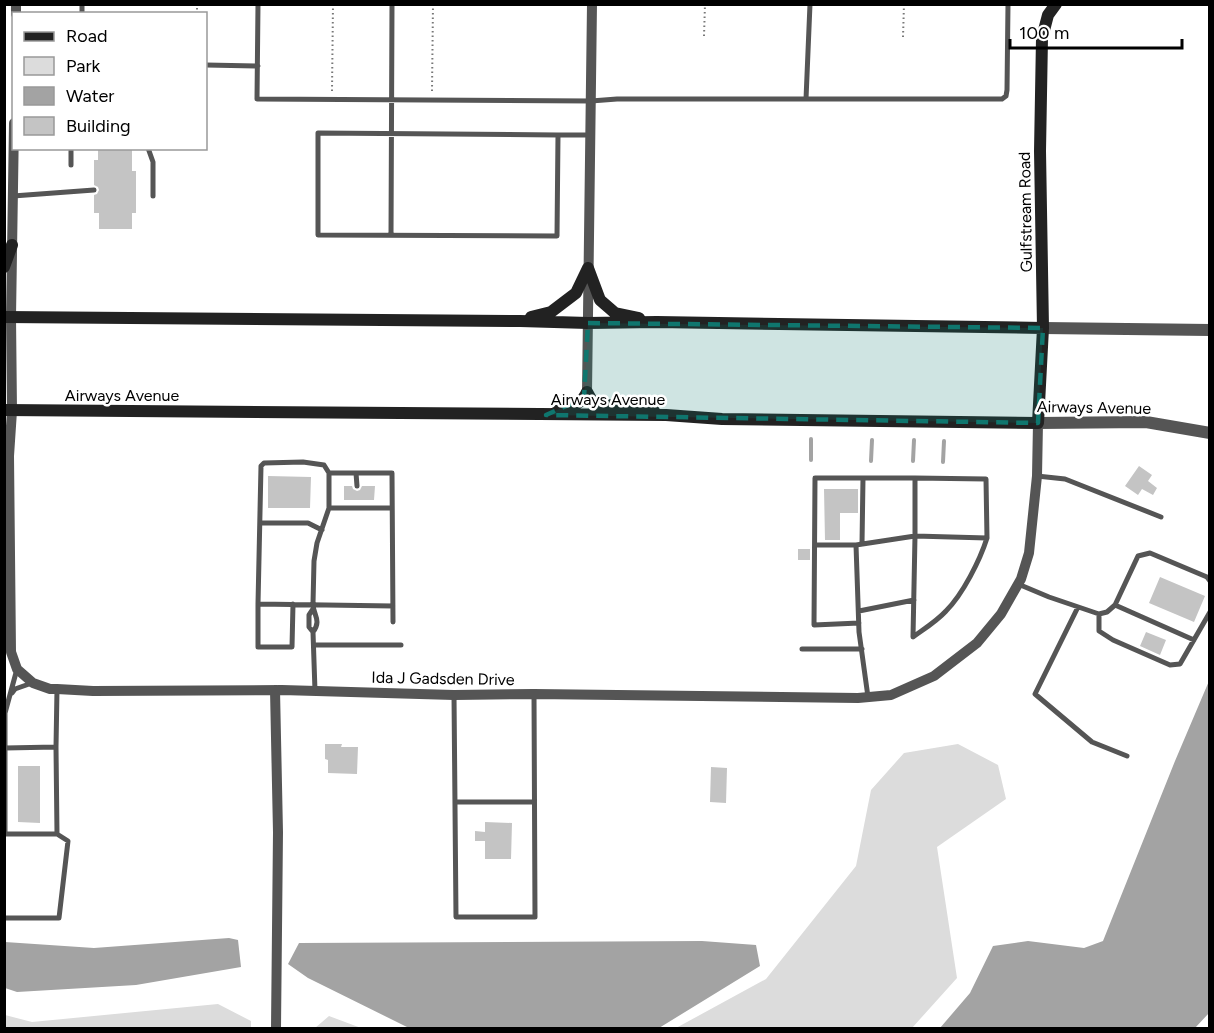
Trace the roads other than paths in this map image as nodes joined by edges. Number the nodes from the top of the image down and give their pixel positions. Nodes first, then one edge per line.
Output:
1 (258, 4) edge
2 (392, 4) edge
3 (592, 4) edge
4 (810, 4) edge
5 (1008, 4) edge
6 (1056, 4) edge
7 (207, 66) edge
8 (258, 66) junction
9 (806, 99) junction
10 (392, 100) junction
11 (591, 102) junction
12 (392, 134) junction
13 (558, 135) junction
14 (590, 135) junction
15 (13, 150) edge
16 (71, 150) edge
17 (149, 150) edge
18 (71, 165) dead end
19 (94, 190) dead end
20 (13, 196) junction
21 (153, 196) dead end
22 (391, 235) junction
23 (12, 245) junction
24 (4, 267) edge
25 (588, 268) junction
26 (8, 317) edge
27 (520, 321) junction
28 (657, 322) junction
29 (588, 323) junction
30 (1043, 328) junction
31 (1209, 330) edge
32 (587, 392) junction
33 (8, 410) edge
34 (546, 415) junction
35 (666, 415) junction
36 (1038, 423) junction
37 (1209, 433) edge
38 (329, 473) junction
39 (356, 473) junction
40 (1037, 476) junction
41 (863, 478) junction
42 (915, 478) junction
43 (357, 486) dead end
44 (357, 500) dead end
45 (329, 508) junction
46 (357, 508) junction
47 (392, 508) junction
48 (1161, 517) dead end
49 (260, 523) junction
50 (322, 530) junction
51 (915, 536) junction
52 (987, 538) junction
53 (815, 545) junction
54 (859, 545) junction
55 (1209, 581) edge
56 (1018, 584) junction
57 (914, 600) junction
58 (258, 604) junction
59 (293, 604) junction
60 (1115, 605) junction
61 (393, 606) junction
62 (313, 607) junction
63 (1078, 607) junction
64 (858, 611) junction
65 (1209, 612) edge
66 (1099, 614) junction
67 (393, 622) dead end
68 (859, 623) junction
69 (1194, 640) junction
70 (314, 645) junction
71 (401, 645) dead end
72 (802, 649) dead end
73 (862, 649) junction
74 (17, 669) junction
75 (33, 682) junction
76 (57, 689) junction
77 (275, 690) junction
78 (315, 691) junction
79 (534, 693) junction
80 (11, 694) junction
81 (454, 695) junction
82 (868, 697) junction
83 (56, 747) junction
84 (4, 748) edge
85 (1127, 756) dead end
86 (455, 802) junction
87 (534, 802) junction
88 (5, 834) edge
89 (57, 834) junction
90 (4, 918) edge
91 (276, 1029) edge

1 - 8 lane
2 - 10 lane
3 - 11 street
4 - 9 lane
5 - 9 lane
6 - 30 main road, Gulfstream Road
7 - 8 lane
8 - 10 lane
9 - 11 lane
10 - 11 lane
10 - 12 lane
11 - 14 street
12 - 13 lane
12 - 22 lane
12 - 22 lane
13 - 14 lane
13 - 22 lane
14 - 25 street
15 - 20 street
16 - 18 lane
17 - 21 lane
19 - 20 lane
20 - 23 street
23 - 24 main road
23 - 26 street
25 - 27 main road
25 - 28 main road
25 - 29 street
26 - 27 main road
26 - 33 street
27 - 29 main road
28 - 29 main road
28 - 30 main road
29 - 32 street
30 - 31 street
30 - 36 main road, Gulfstream Road
32 - 34 main road
32 - 35 main road
33 - 34 main road, Airways Avenue
33 - 74 street
34 - 35 main road, Airways Avenue
35 - 36 main road, Airways Avenue
36 - 37 street, Airways Avenue
36 - 40 street, Ida J Gadsden Drive
38 - 39 lane
38 - 45 lane
38 - 49 lane
39 - 43 lane
39 - 47 lane
40 - 48 lane
40 - 56 street, Ida J Gadsden Drive
41 - 42 lane
41 - 53 lane
41 - 54 lane
42 - 51 lane
42 - 52 lane
44 - 46 lane
45 - 46 lane
45 - 50 lane
46 - 47 lane
47 - 61 lane
49 - 50 lane
49 - 58 lane
50 - 62 lane
51 - 52 lane
51 - 54 lane
51 - 57 lane
52 - 57 lane
53 - 54 lane
53 - 68 lane
54 - 64 lane
55 - 60 lane
56 - 63 lane
56 - 82 street, Ida J Gadsden Drive
57 - 64 lane
58 - 59 lane
58 - 59 lane
59 - 62 lane
60 - 66 lane
60 - 69 lane
61 - 62 lane
61 - 67 lane
62 - 70 lane
63 - 66 lane
63 - 85 lane
64 - 68 lane
65 - 69 lane
66 - 69 lane
68 - 73 lane
70 - 71 lane
70 - 78 lane
72 - 73 lane
73 - 82 lane
74 - 75 street, Ida J Gadsden Drive
74 - 80 lane
75 - 76 street, Ida J Gadsden Drive
75 - 80 lane
76 - 77 street, Ida J Gadsden Drive
76 - 83 lane
77 - 78 street, Ida J Gadsden Drive
77 - 91 street
78 - 81 street, Ida J Gadsden Drive
79 - 81 street, Ida J Gadsden Drive
79 - 82 street, Ida J Gadsden Drive
79 - 87 lane
80 - 84 lane
81 - 86 lane
83 - 84 lane
83 - 89 lane
84 - 88 lane
86 - 87 lane
86 - 87 lane
88 - 89 lane
89 - 90 lane

